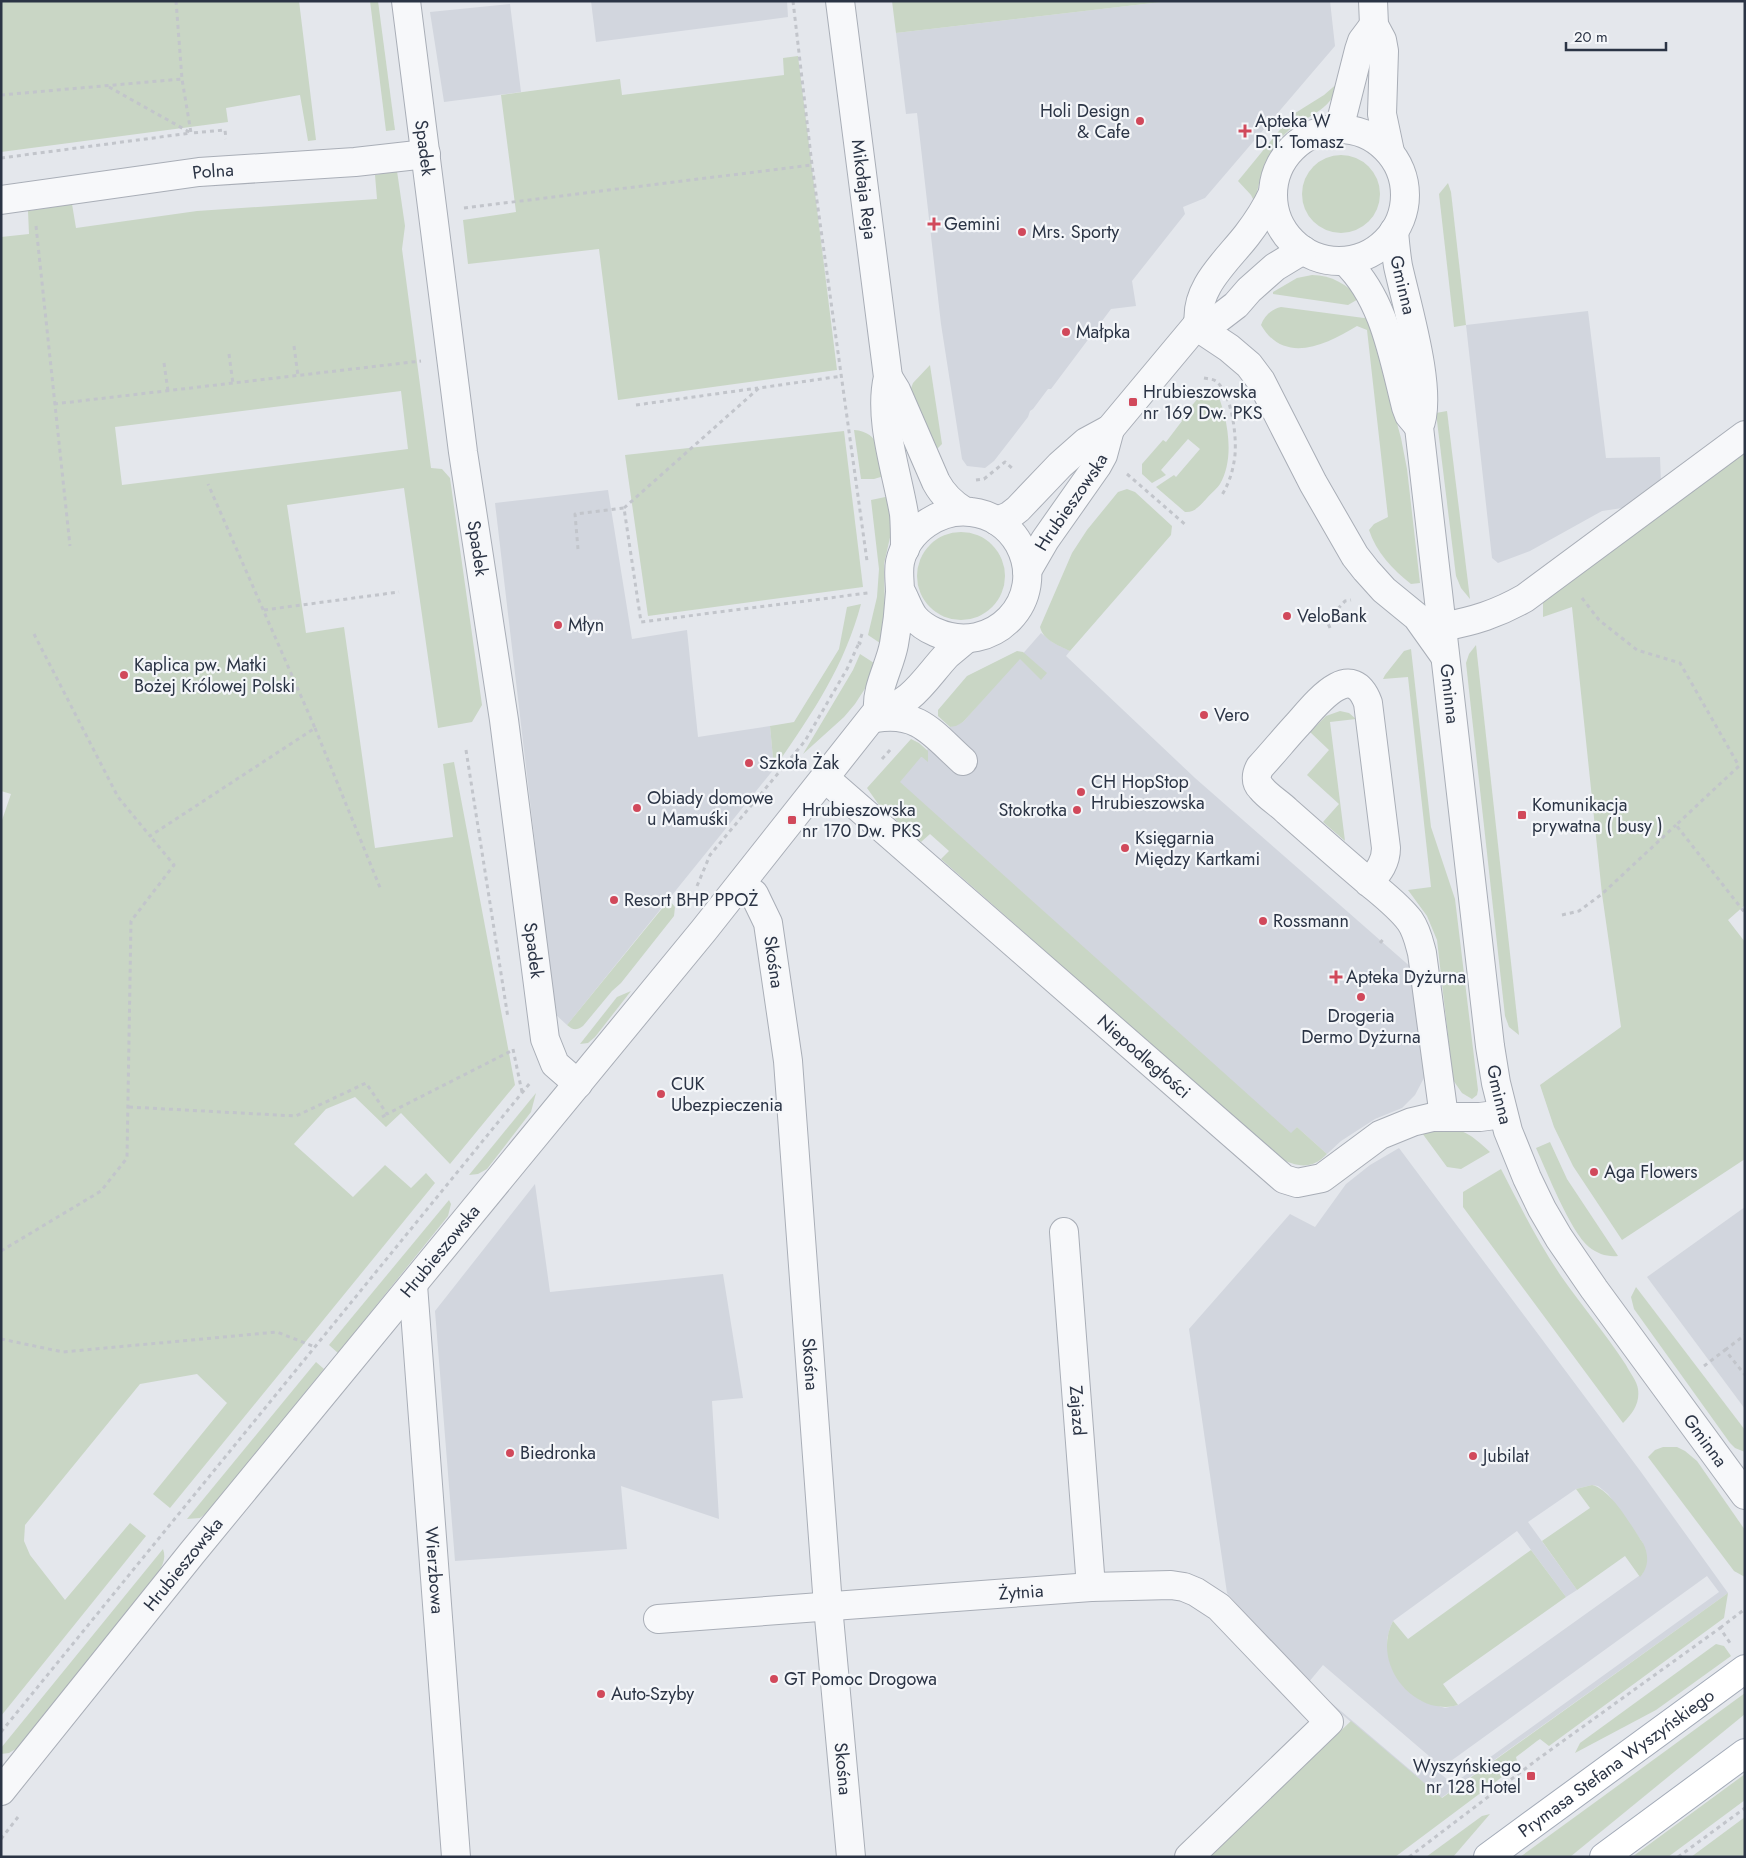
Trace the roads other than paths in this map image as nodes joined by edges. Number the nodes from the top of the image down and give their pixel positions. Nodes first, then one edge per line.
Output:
1 (406, 1) edge
2 (840, 1) edge
3 (1373, 13) edge
4 (1339, 129) junction
5 (1390, 152) junction
6 (426, 154) junction
7 (1273, 193) junction
8 (1, 200) edge
9 (1394, 231) junction
10 (1303, 250) junction
11 (1345, 261) junction
12 (1198, 325) junction
13 (888, 377) junction
14 (1419, 427) junction
15 (1110, 429) junction
16 (1745, 435) edge
17 (964, 511) junction
18 (997, 521) junction
19 (905, 549) junction
20 (1027, 571) junction
21 (900, 590) junction
22 (1442, 627) junction
23 (965, 640) junction
24 (1446, 659) junction
25 (875, 714) junction
26 (963, 761) dead end
27 (826, 779) junction
28 (1370, 883) junction
29 (741, 884) junction
30 (578, 1084) junction
31 (1503, 1114) junction
32 (1444, 1117) junction
33 (1064, 1232) dead end
34 (413, 1284) junction
35 (1745, 1495) edge
36 (1092, 1587) junction
37 (828, 1606) junction
38 (658, 1620) dead end
39 (1739, 1658) edge
40 (1745, 1754) edge
41 (1, 1791) edge
42 (456, 1857) edge
43 (851, 1857) edge
44 (1189, 1857) edge
45 (1488, 1857) edge
46 (1604, 1857) edge

1 - 6 street, Spadek
2 - 13 street, Mikołaja Reja
3 - 4 street
3 - 5 street
4 - 5 street
4 - 7 street
5 - 9 street
6 - 8 street, Polna
6 - 30 street, Spadek
7 - 10 street
7 - 12 street
9 - 11 street
9 - 14 street, Gminna
10 - 11 street
10 - 12 street
11 - 14 street, Gminna
12 - 15 street, Hrubieszowska
12 - 24 street
13 - 17 street, Mikołaja Reja
13 - 19 street, Mikołaja Reja
14 - 22 street, Gminna
15 - 18 street, Hrubieszowska
15 - 20 street, Hrubieszowska
16 - 22 street
17 - 18 street
17 - 19 street
18 - 20 street
19 - 21 street
20 - 23 street
21 - 23 street
21 - 25 street, Hrubieszowska
22 - 24 street, Gminna
23 - 25 street
24 - 31 street, Gminna
25 - 26 street
25 - 27 street, Hrubieszowska
27 - 29 street, Hrubieszowska
27 - 32 street, Niepodległości
28 - 28 street
28 - 32 street
29 - 30 street, Hrubieszowska
29 - 37 street, Skośna
30 - 34 street, Hrubieszowska
31 - 32 street, Niepodległości
31 - 35 street, Gminna
33 - 36 street, Zajazd
34 - 41 street, Hrubieszowska
34 - 42 street, Wierzbowa
36 - 37 street, Żytnia
36 - 44 street, Żytnia
37 - 38 street, Żytnia
37 - 43 street, Skośna
39 - 45 main road, Prymasa Stefana Wyszyńskiego
40 - 46 main road

